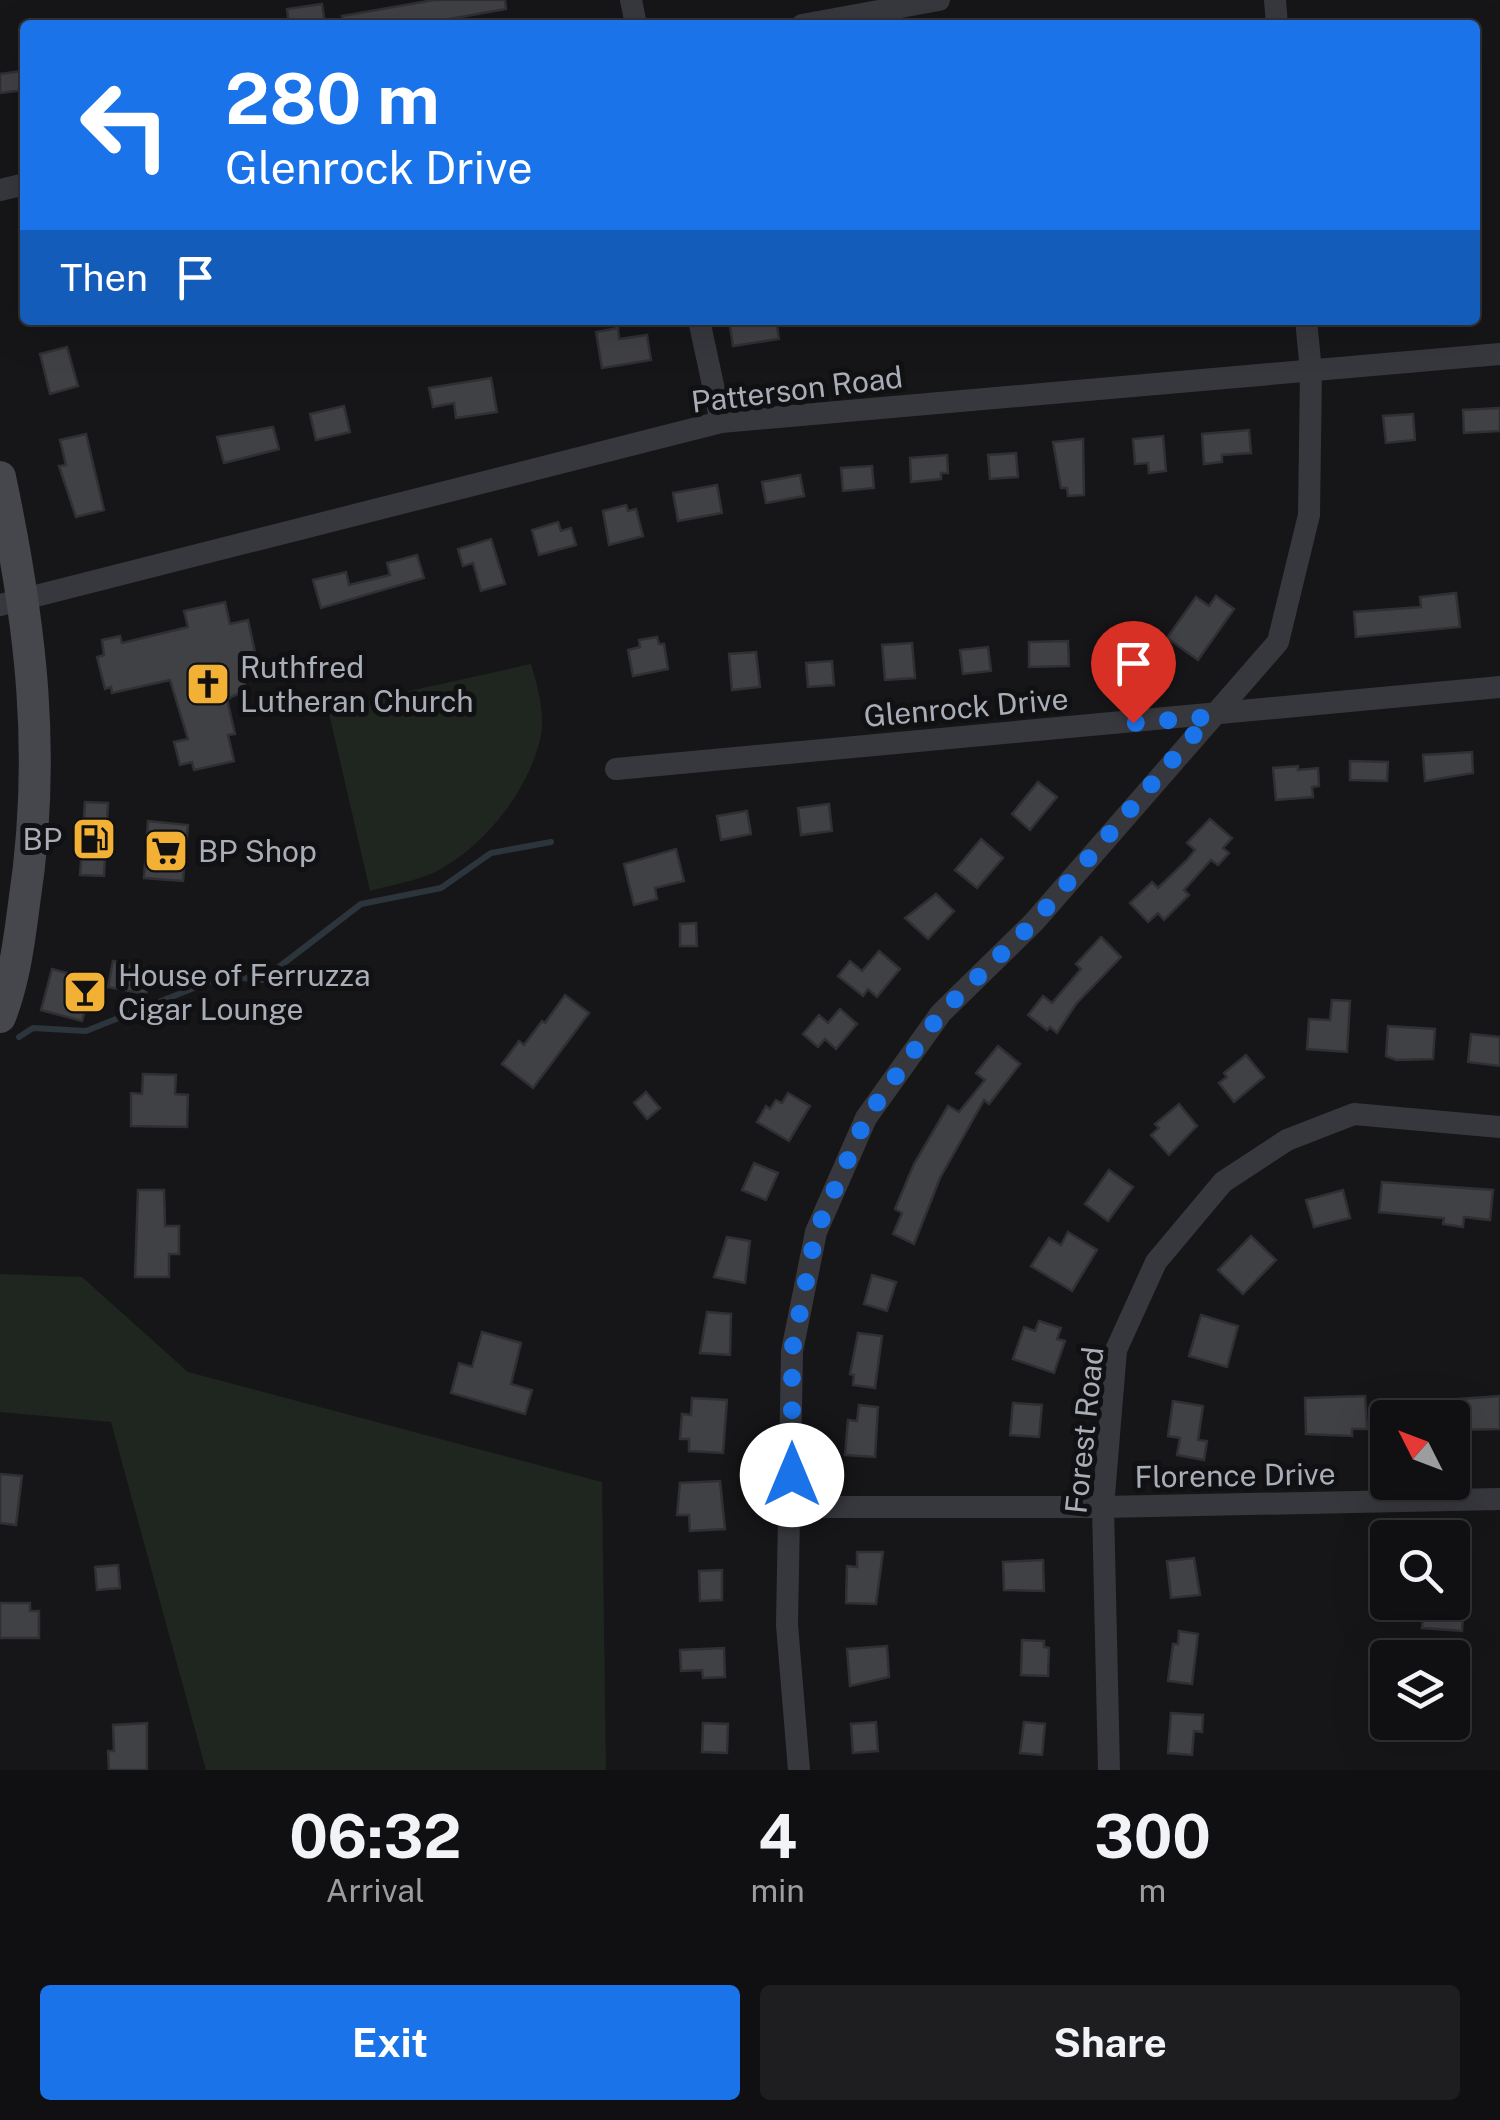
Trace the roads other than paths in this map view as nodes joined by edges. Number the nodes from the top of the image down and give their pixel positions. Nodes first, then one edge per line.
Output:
1 (939, 0) edge
2 (829, 20) edge
3 (700, 325) edge
4 (1306, 325) edge
5 (1500, 354) edge
6 (1311, 372) junction
7 (721, 422) junction
8 (0, 477) edge
9 (13, 601) edge
10 (1500, 687) edge
11 (1209, 717) junction
12 (616, 769) dead end
13 (0, 1017) edge
14 (1500, 1127) edge
15 (1500, 1499) edge
16 (792, 1507) junction
17 (1104, 1508) junction
18 (799, 1770) edge
19 (1109, 1770) edge

1 - 2 street
3 - 7 street
4 - 6 street
5 - 6 street, Patterson Road
6 - 7 street, Patterson Road
6 - 11 street
7 - 9 street, Patterson Road
8 - 9 main road
9 - 13 main road
10 - 11 street, Glenrock Drive
11 - 12 street, Glenrock Drive
11 - 16 street
14 - 17 street, Forest Road
15 - 17 street, Florence Drive
16 - 17 street, Florence Drive
16 - 18 street
17 - 19 street, Forest Road

